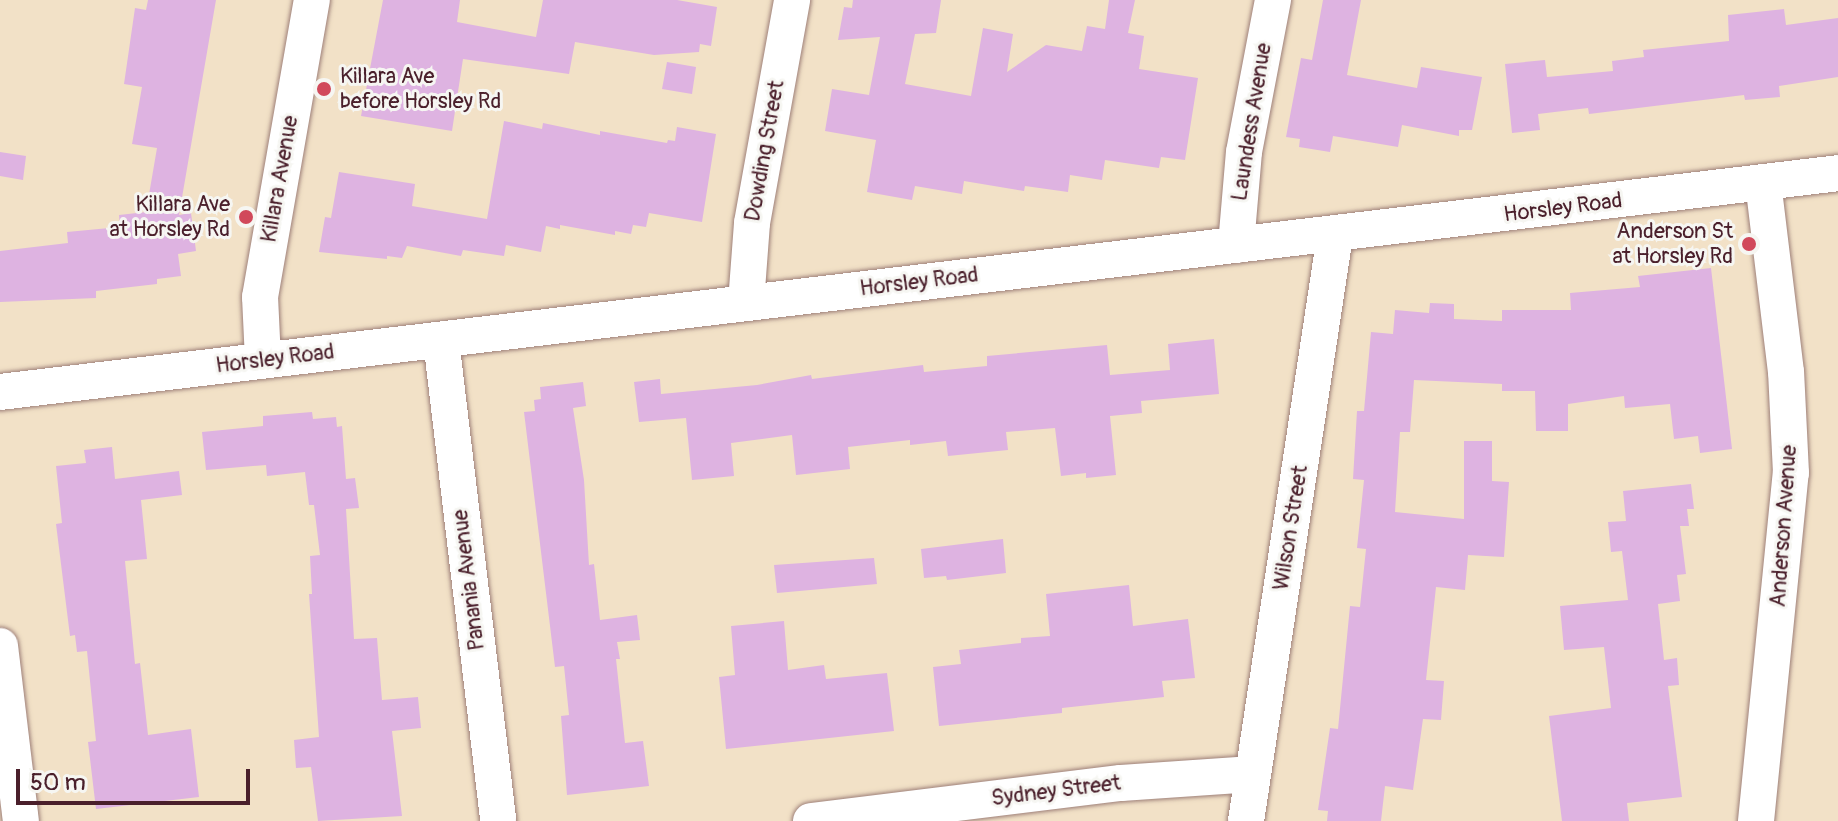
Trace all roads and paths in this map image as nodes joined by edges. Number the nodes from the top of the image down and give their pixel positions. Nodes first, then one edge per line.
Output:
1 (312, 0) edge
2 (792, 0) edge
3 (1273, 0) edge
4 (1838, 173) edge
5 (1763, 183) junction
6 (1335, 235) junction
7 (1236, 245) junction
8 (746, 303) junction
9 (441, 340) junction
10 (263, 360) junction
11 (0, 392) edge
12 (0, 646) edge
13 (1253, 774) junction
14 (21, 821) edge
15 (498, 821) edge
16 (811, 821) edge
17 (1246, 821) edge
18 (1756, 821) edge

1 - 10 street, Killara Avenue
2 - 8 street, Dowding Street
3 - 7 street, Laundess Avenue
4 - 5 street, Horsley Road
5 - 6 street, Horsley Road
5 - 18 street, Anderson Avenue
6 - 7 street, Horsley Road
6 - 13 street, Wilson Street
7 - 8 street, Horsley Road
8 - 9 street, Horsley Road
9 - 10 street, Horsley Road
9 - 15 street, Panania Avenue
10 - 11 street, Horsley Road
12 - 14 street
13 - 16 street, Sydney Street
13 - 17 street, Wilson Street

